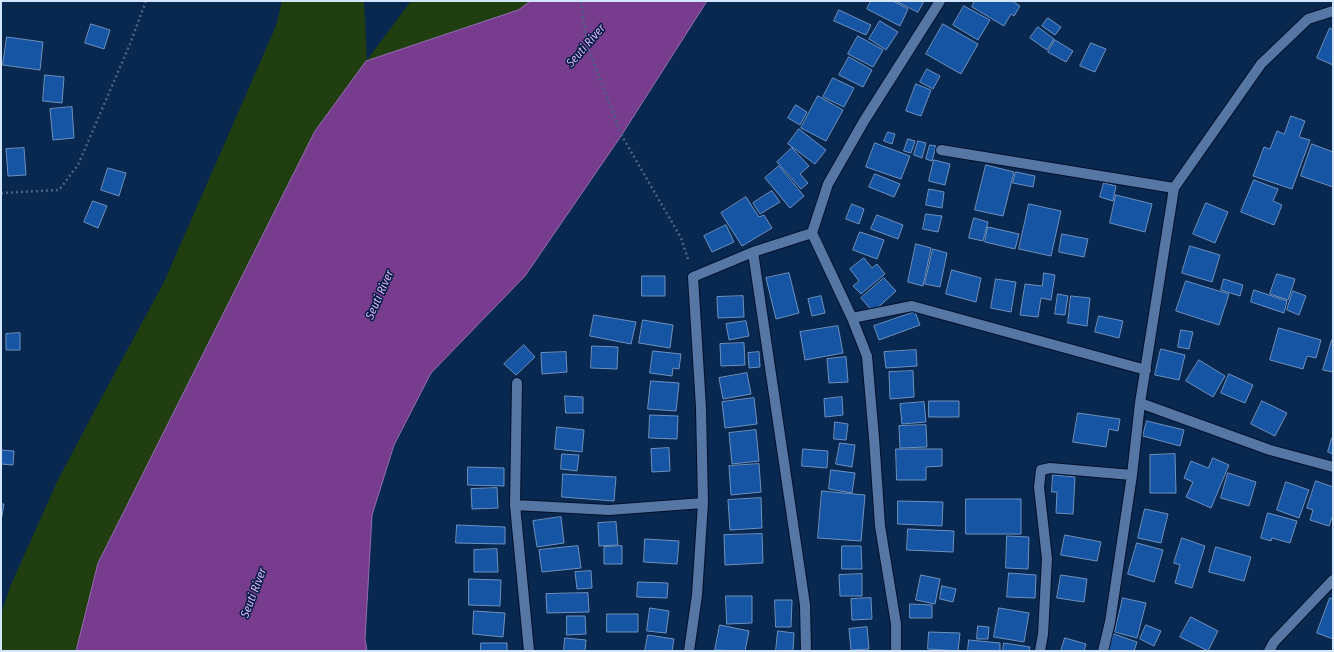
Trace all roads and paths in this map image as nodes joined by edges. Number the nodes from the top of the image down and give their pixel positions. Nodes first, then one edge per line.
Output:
1 (146, 1) edge
2 (581, 1) edge
3 (940, 1) edge
4 (1333, 11) edge
5 (941, 150) dead end
6 (1174, 188) junction
7 (1, 193) edge
8 (812, 233) junction
9 (753, 252) junction
10 (693, 277) junction
11 (852, 318) junction
12 (1146, 370) junction
13 (517, 383) dead end
14 (1140, 403) junction
15 (1333, 467) edge
16 (1132, 475) junction
17 (702, 503) junction
18 (515, 505) junction
19 (1333, 580) edge
20 (529, 651) edge
21 (689, 651) edge
22 (806, 651) edge
23 (896, 651) edge
24 (1040, 651) edge
25 (1103, 651) edge
26 (1269, 651) edge

1 - 7 path
2 - 10 path
3 - 8 street
4 - 6 street
5 - 6 street
6 - 12 street
8 - 9 street
8 - 11 street
9 - 10 street
9 - 22 street
10 - 17 street
11 - 12 street
11 - 23 street
12 - 14 street
13 - 18 street
14 - 15 street
14 - 16 street
16 - 24 street
16 - 25 street
17 - 18 street
17 - 21 street
18 - 20 street
19 - 26 street

